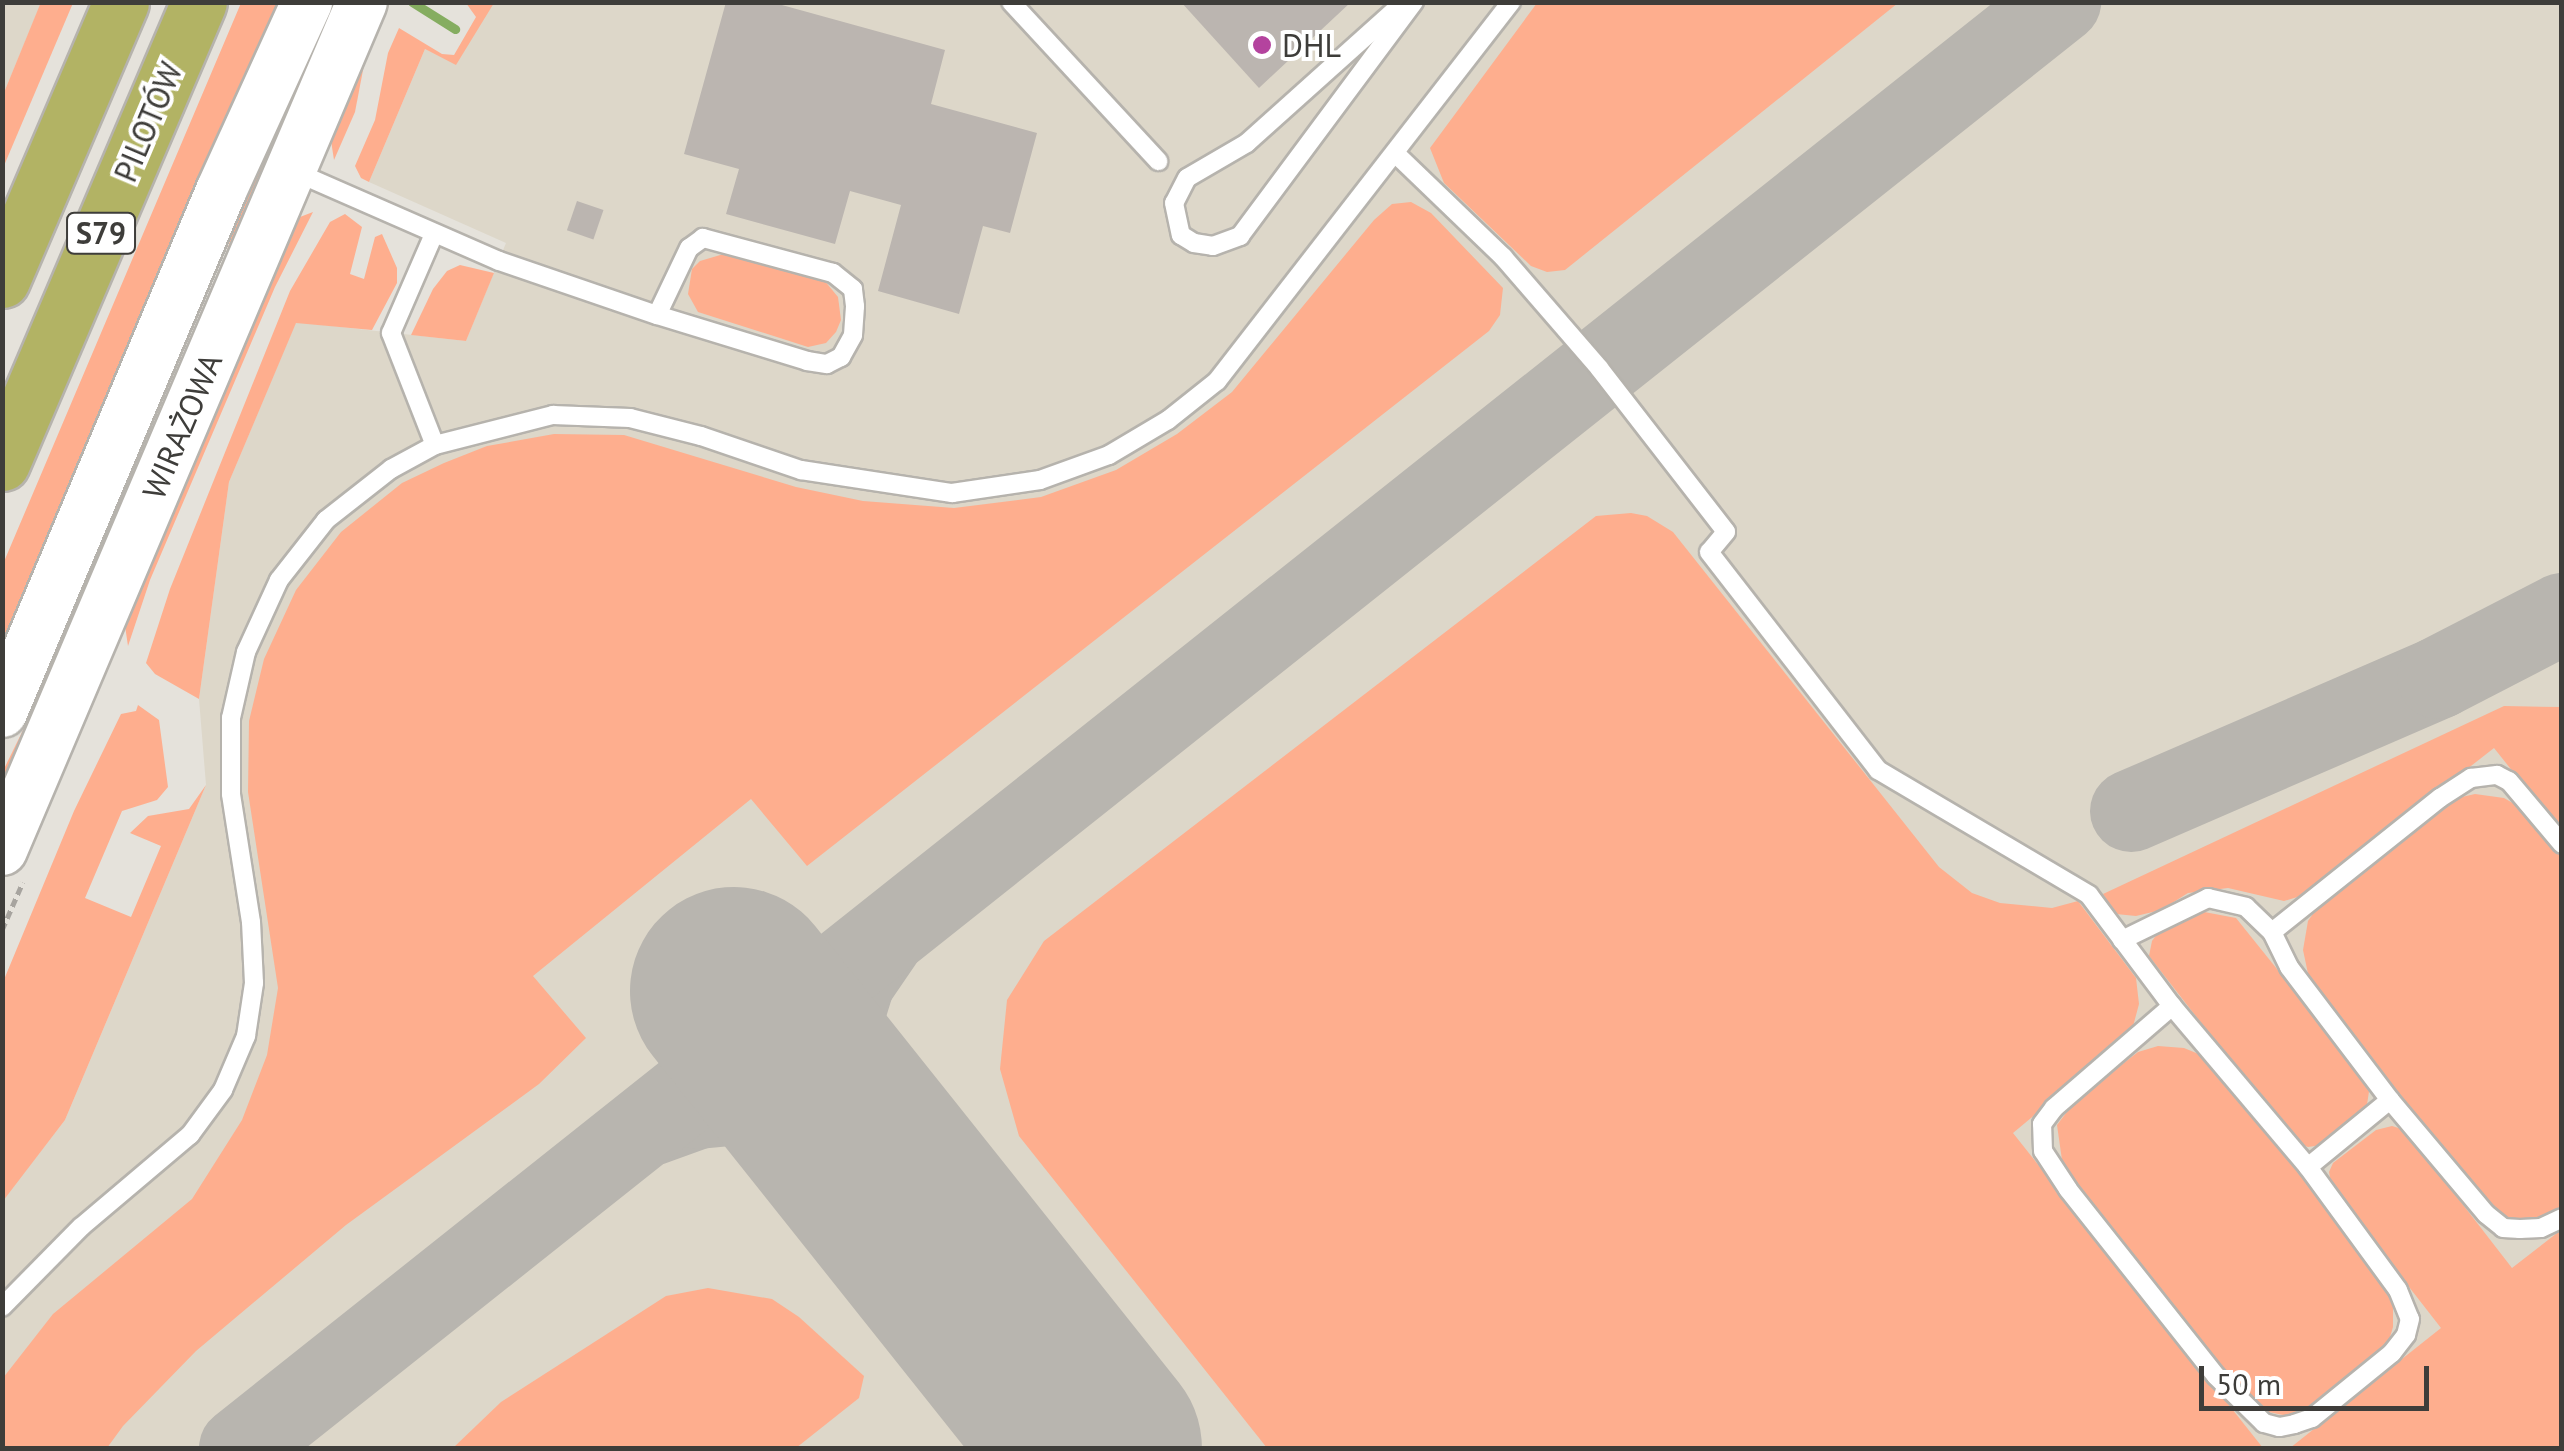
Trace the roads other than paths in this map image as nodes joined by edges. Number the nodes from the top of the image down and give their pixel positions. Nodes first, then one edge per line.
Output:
1 (122, 2) edge
2 (199, 2) edge
3 (307, 2) edge
4 (1012, 2) edge
5 (1404, 2) edge
6 (1414, 2) edge
7 (1511, 2) edge
8 (362, 3) edge
9 (1396, 154) junction
10 (1158, 161) dead end
11 (291, 170) junction
12 (434, 234) junction
13 (2, 280) edge
14 (657, 315) junction
15 (435, 445) junction
16 (2, 463) edge
17 (2, 712) edge
18 (2562, 844) edge
19 (2, 850) edge
20 (2272, 932) junction
21 (2122, 940) junction
22 (2172, 1006) junction
23 (2390, 1100) junction
24 (2308, 1167) junction
25 (2562, 1218) edge
26 (2, 1307) edge

1 - 13 highway, S79
2 - 16 highway, PILOTÓW / S79
3 - 17 main road, WIRAŻOWA
4 - 10 lane
5 - 6 lane
7 - 9 lane
8 - 11 main road, WIRAŻOWA
9 - 15 lane
9 - 21 lane
11 - 12 lane
11 - 19 main road, WIRAŻOWA
12 - 14 lane
12 - 15 lane
14 - 14 lane
15 - 26 lane
18 - 20 lane
20 - 21 lane
20 - 23 lane
21 - 22 lane
22 - 24 lane
22 - 24 lane
23 - 24 lane
23 - 25 lane

